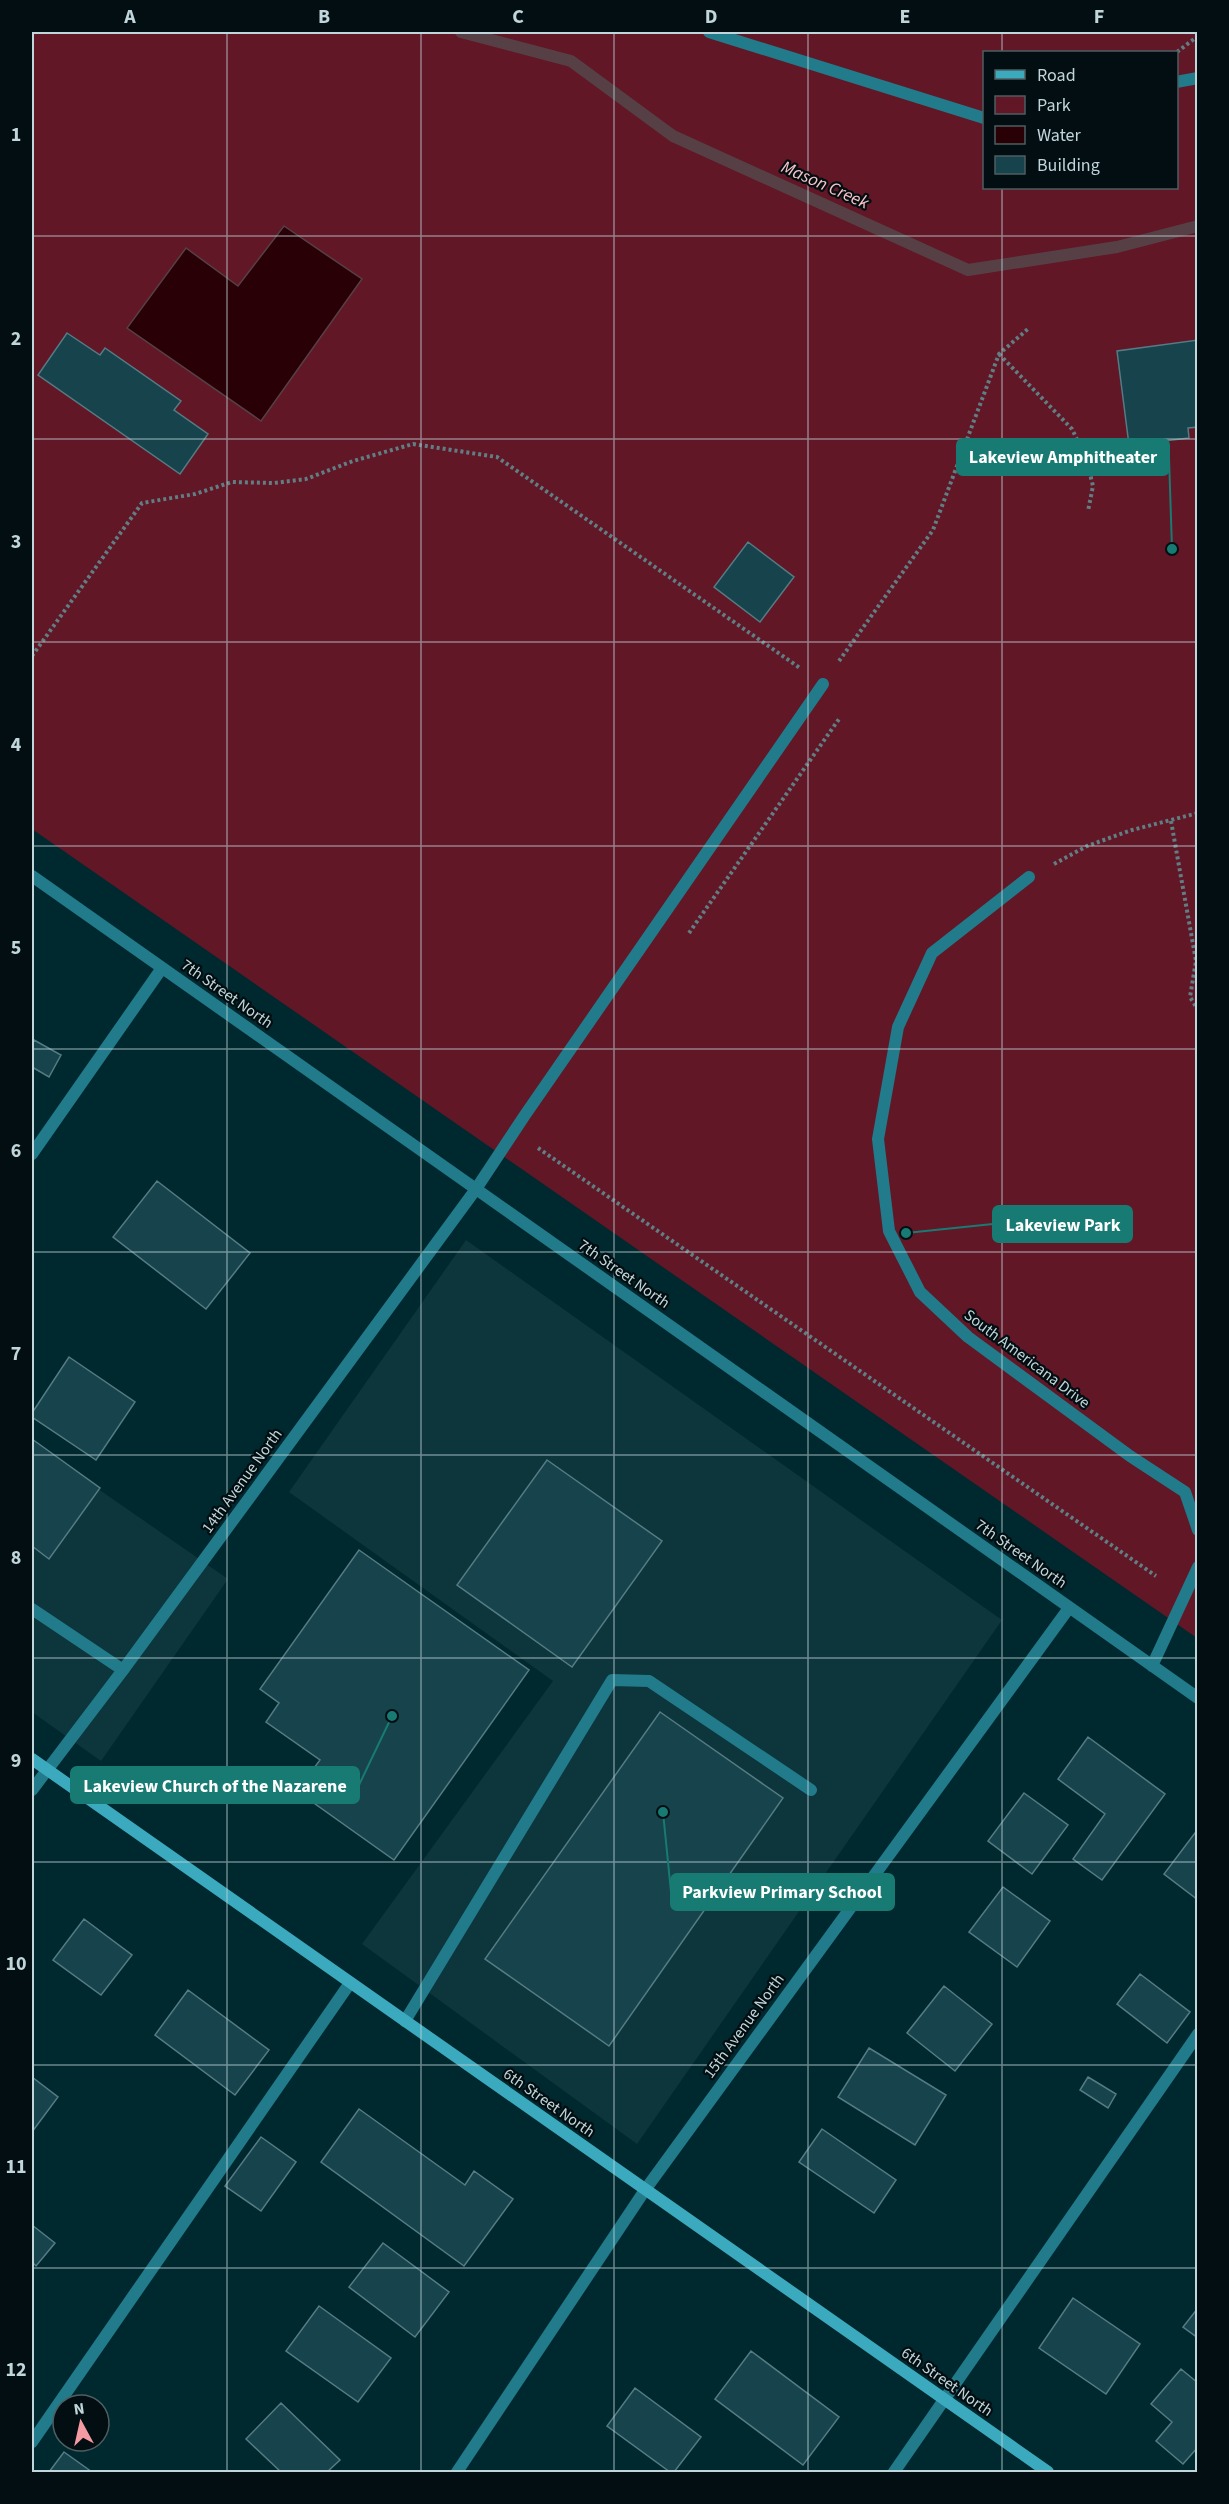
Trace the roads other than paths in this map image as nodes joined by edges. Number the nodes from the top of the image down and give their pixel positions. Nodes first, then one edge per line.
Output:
1 (709, 32) edge
2 (1197, 78) edge
3 (1178, 82) edge
4 (983, 118) edge
5 (823, 684) road end
6 (32, 876) edge
7 (1029, 877) road end
8 (162, 968) junction
9 (32, 1154) edge
10 (476, 1190) junction
11 (1197, 1530) edge
12 (1197, 1567) edge
13 (1069, 1608) junction
14 (32, 1609) edge
15 (1152, 1666) junction
16 (123, 1670) junction
17 (1197, 1698) edge
18 (32, 1759) edge
19 (45, 1769) junction
20 (32, 1790) edge
21 (811, 1790) dead end
22 (350, 1983) junction
23 (405, 2021) junction
24 (1197, 2034) edge
25 (645, 2190) junction
26 (945, 2400) junction
27 (32, 2442) edge
28 (457, 2472) edge
29 (894, 2472) edge
30 (1048, 2472) edge

1 - 4 street
2 - 3 street
5 - 10 street, 14th Avenue North
6 - 8 street, 7th Street North
7 - 11 street, South Americana Drive
8 - 9 street
8 - 10 street, 7th Street North
10 - 13 street, 7th Street North
10 - 16 street, 14th Avenue North
12 - 15 street
13 - 15 street, 7th Street North
13 - 25 street, 15th Avenue North
14 - 16 street
15 - 17 street, 7th Street North
16 - 19 street, 14th Avenue North
18 - 19 street, 6th Street North
19 - 20 street, 14th Avenue North
19 - 22 street, 6th Street North
21 - 23 street
22 - 23 street, 6th Street North
22 - 27 street
23 - 25 street, 6th Street North
24 - 26 street
25 - 26 street, 6th Street North
25 - 28 street, 15th Avenue North
26 - 29 street
26 - 30 street, 6th Street North

